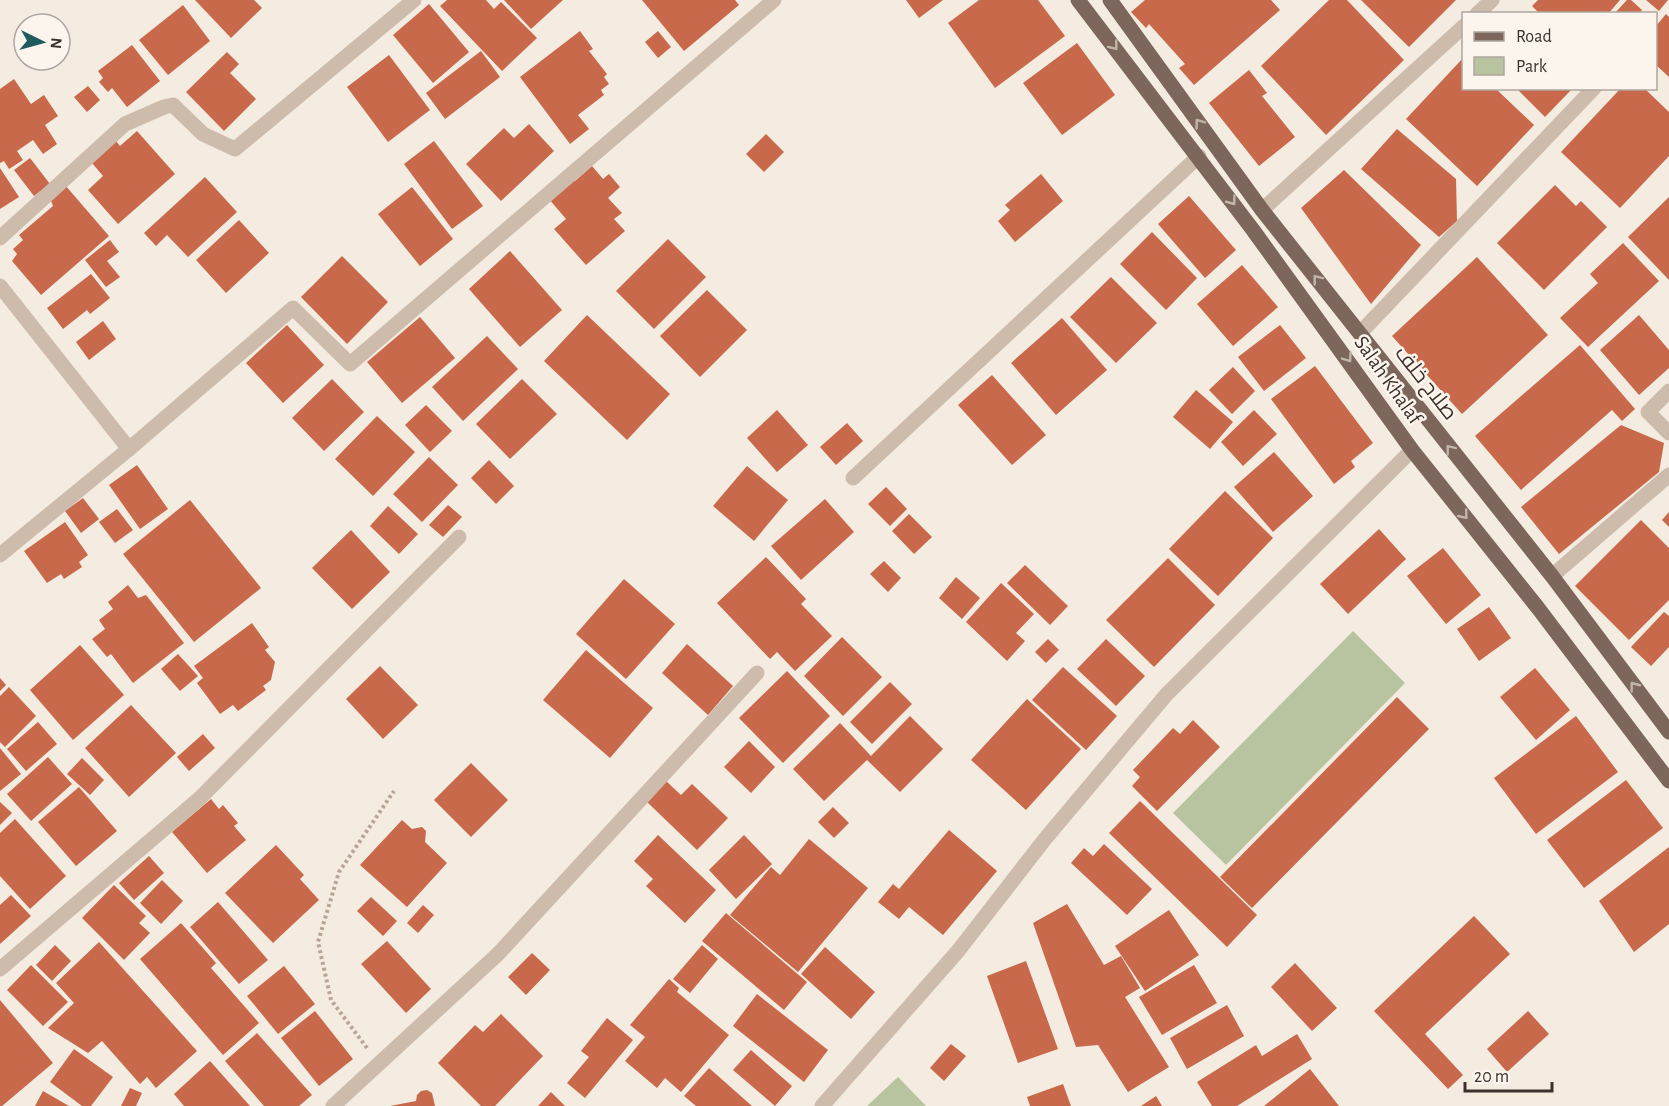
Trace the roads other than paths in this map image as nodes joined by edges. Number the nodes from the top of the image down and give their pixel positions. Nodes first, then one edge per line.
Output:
1 (414, 0) edge
2 (774, 0) edge
3 (1078, 0) edge
4 (1110, 0) edge
5 (1492, 0) edge
6 (1479, 12) edge
7 (1462, 28) edge
8 (1592, 90) edge
9 (1199, 156) junction
10 (1263, 210) junction
11 (0, 238) edge
12 (0, 286) edge
13 (1360, 333) junction
14 (1669, 391) edge
15 (1669, 433) edge
16 (129, 449) junction
17 (1412, 450) junction
18 (1669, 475) edge
19 (853, 478) dead end
20 (459, 537) dead end
21 (0, 555) edge
22 (1552, 576) junction
23 (757, 674) dead end
24 (1669, 732) edge
25 (1669, 781) edge
26 (0, 969) edge
27 (333, 1106) edge
28 (822, 1106) edge

1 - 11 street
2 - 16 street
3 -> 9 main road, Salah Khalaf
10 -> 4 main road, صلاح خلف
5 - 6 street
7 - 10 street
8 - 13 street
9 -> 17 main road, Salah Khalaf
9 - 19 street
13 -> 10 main road, صلاح خلف
12 - 16 street
22 -> 13 main road, صلاح خلف
14 - 15 street
16 - 21 street
17 -> 25 main road, Salah Khalaf
17 - 28 street
18 - 22 street
20 - 26 street
24 -> 22 main road, صلاح خلف
23 - 27 street

